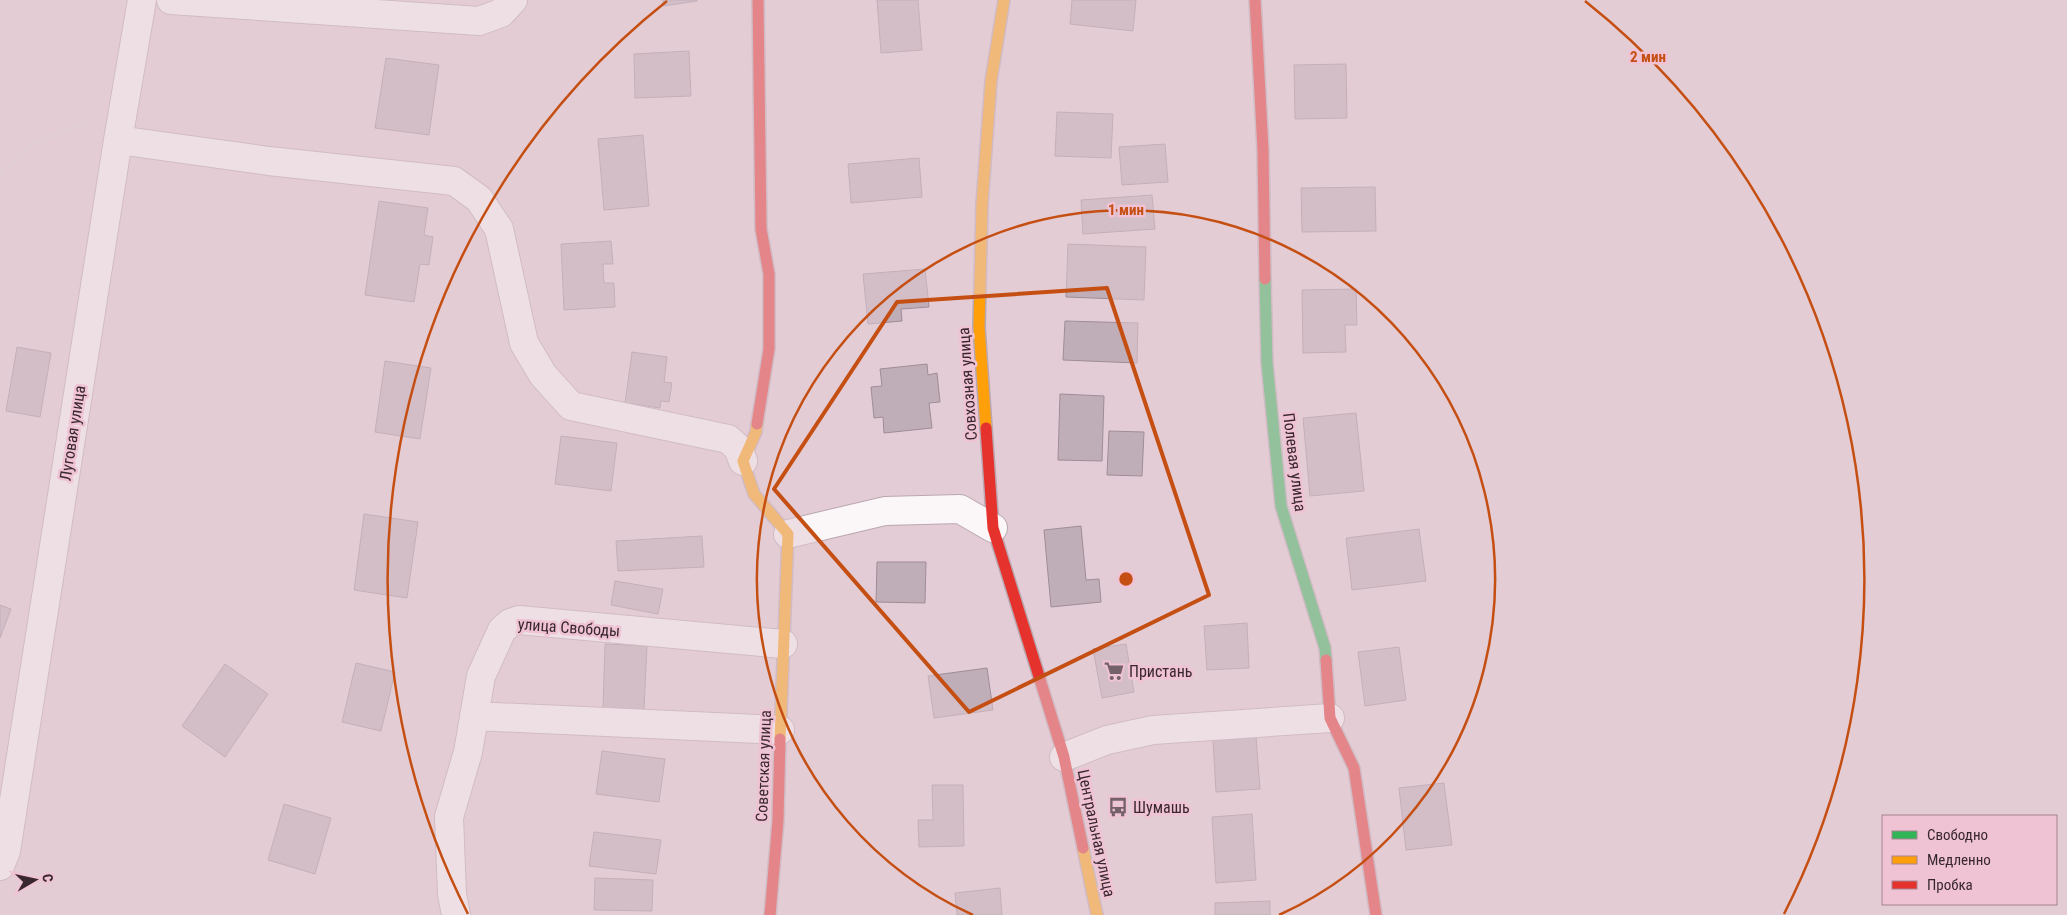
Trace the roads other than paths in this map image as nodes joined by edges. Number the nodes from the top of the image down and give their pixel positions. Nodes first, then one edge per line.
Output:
1 (142, 0) edge
2 (171, 0) edge
3 (513, 0) edge
4 (758, 0) edge
5 (1004, 0) edge
6 (1255, 0) edge
7 (118, 140) junction
8 (743, 461) junction
9 (994, 528) junction
10 (788, 534) junction
11 (783, 644) junction
12 (474, 716) junction
13 (1330, 718) junction
14 (780, 730) junction
15 (1064, 757) junction
16 (0, 866) edge
17 (456, 915) edge
18 (770, 915) edge
19 (1097, 915) edge
20 (1376, 915) edge

1 - 7 street, Луговая улица
2 - 3 street
4 - 8 street
5 - 9 street, Совхозная улица
6 - 13 street, Полевая улица
7 - 8 street
7 - 16 street, Луговая улица
8 - 10 street
9 - 10 street
9 - 15 street, Совхозная улица
10 - 11 street, Советская улица
11 - 12 street, улица Свободы
11 - 14 street, Советская улица
12 - 14 street
12 - 17 street, улица Свободы
13 - 15 street
13 - 20 street, Полевая улица
14 - 18 street, Советская улица
15 - 19 street, Центральная улица

